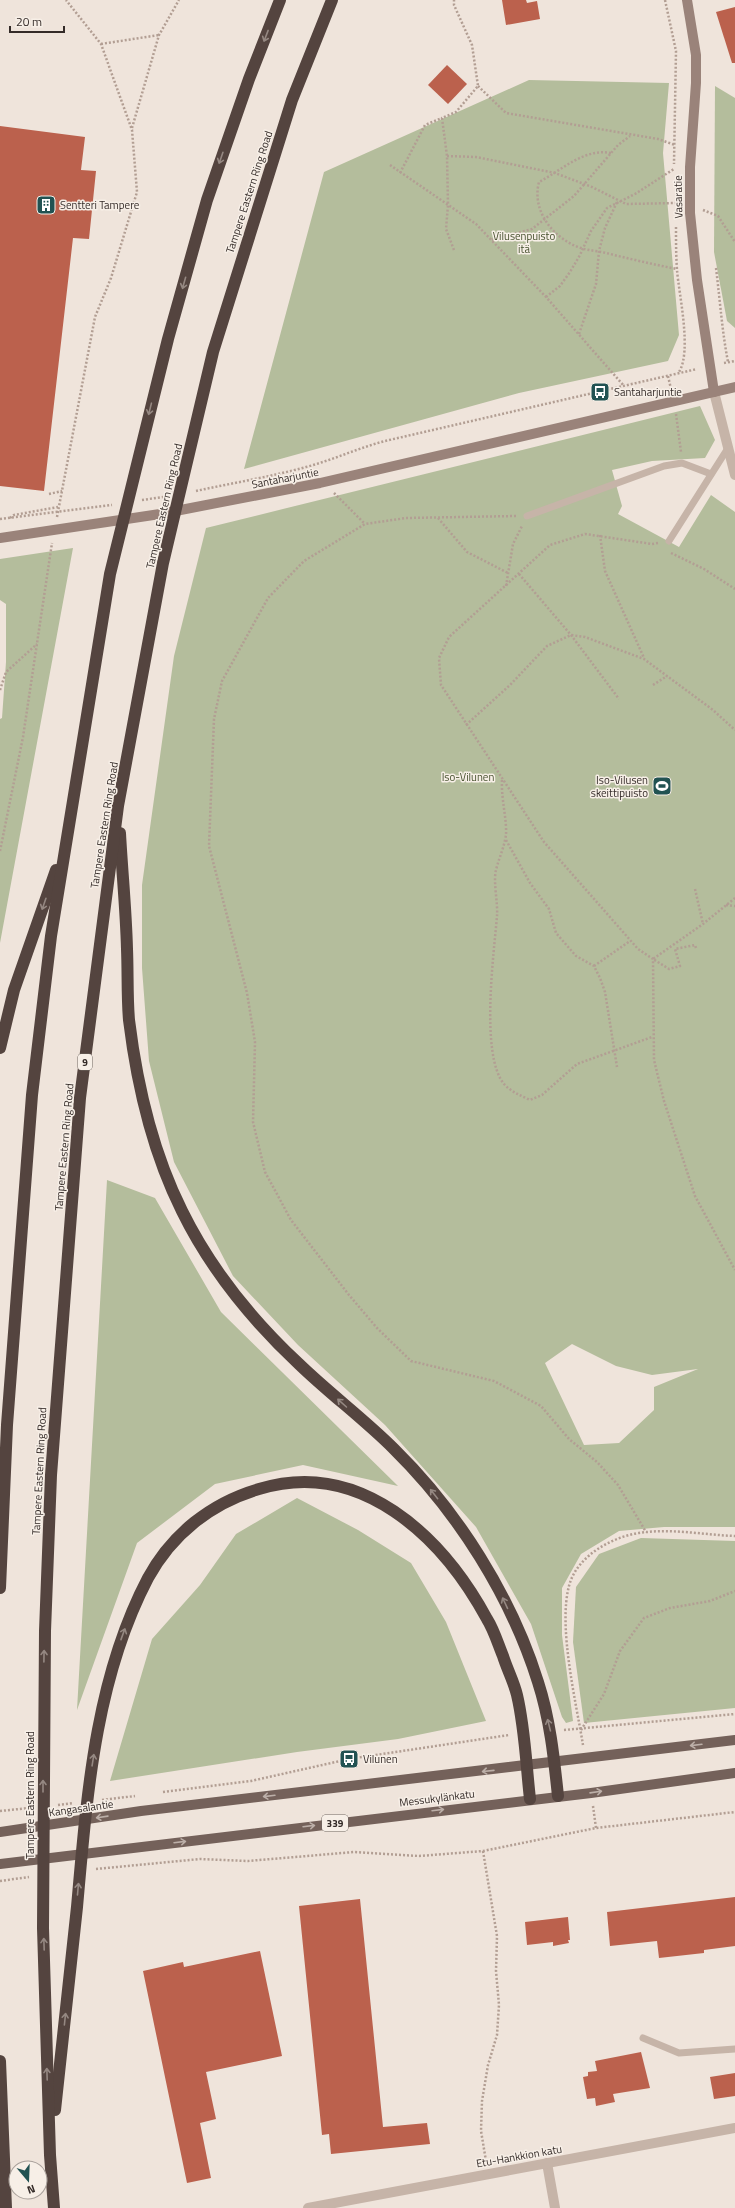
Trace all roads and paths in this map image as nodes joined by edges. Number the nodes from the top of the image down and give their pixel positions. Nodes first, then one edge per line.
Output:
1 (66, 0) edge
2 (179, 0) edge
3 (280, 0) edge
4 (332, 0) edge
5 (454, 0) edge
6 (687, 0) edge
7 (159, 35) junction
8 (101, 44) junction
9 (478, 86) junction
10 (442, 118) junction
11 (132, 130) junction
12 (630, 135) junction
13 (675, 145) dead end
14 (611, 153) junction
15 (447, 156) junction
16 (390, 166) dead end
17 (674, 169) dead end
18 (400, 173) junction
19 (555, 174) junction
20 (585, 184) junction
21 (618, 201) junction
22 (690, 204) junction
23 (448, 205) junction
24 (545, 219) junction
25 (492, 240) junction
26 (735, 242) edge
27 (583, 249) junction
28 (454, 250) dead end
29 (599, 251) junction
30 (716, 268) dead end
31 (677, 269) dead end
32 (546, 297) junction
33 (578, 334) junction
34 (735, 361) edge
35 (728, 362) junction
36 (709, 366) junction
37 (624, 386) junction
38 (735, 387) edge
39 (714, 392) junction
40 (677, 418) dead end
41 (728, 448) junction
42 (682, 463) junction
43 (278, 474) dead end
44 (711, 474) junction
45 (735, 475) edge
46 (320, 483) junction
47 (62, 491) junction
48 (49, 494) dead end
49 (58, 507) junction
50 (46, 515) dead end
51 (527, 516) junction
52 (438, 517) junction
53 (9, 519) junction
54 (0, 520) edge
55 (56, 520) dead end
56 (365, 524) junction
57 (600, 535) junction
58 (0, 538) edge
59 (53, 540) dead end
60 (669, 541) joint
61 (652, 544) junction
62 (659, 547) dead end
63 (665, 550) dead end
64 (508, 572) junction
65 (519, 574) junction
66 (506, 586) junction
67 (735, 589) edge
68 (571, 634) junction
69 (37, 644) junction
70 (644, 659) junction
71 (667, 676) junction
72 (653, 684) dead end
73 (0, 690) edge
74 (619, 698) dead end
75 (466, 725) junction
76 (735, 730) edge
77 (502, 780) junction
78 (118, 806) junction
79 (505, 839) junction
80 (66, 840) junction
81 (0, 851) edge
82 (695, 889) dead end
83 (735, 898) edge
84 (726, 905) junction
85 (735, 906) edge
86 (703, 924) junction
87 (630, 941) junction
88 (696, 948) dead end
89 (653, 959) junction
90 (594, 966) junction
91 (652, 1037) junction
92 (0, 1048) edge
93 (614, 1050) junction
94 (617, 1067) dead end
95 (735, 1270) edge
96 (646, 1532) junction
97 (735, 1536) edge
98 (0, 1588) edge
99 (735, 1591) edge
100 (735, 1714) edge
101 (581, 1730) junction
102 (550, 1731) junction
103 (524, 1733) junction
104 (735, 1740) edge
105 (586, 1759) junction
106 (555, 1763) junction
107 (527, 1767) junction
108 (735, 1773) edge
109 (156, 1793) dead end
110 (591, 1793) junction
111 (558, 1796) junction
112 (530, 1799) junction
113 (141, 1811) joint
114 (735, 1812) edge
115 (596, 1828) junction
116 (0, 1832) edge
117 (483, 1851) junction
118 (0, 1864) edge
119 (141, 1864) dead end
120 (643, 2038) dead end
121 (735, 2049) edge
122 (0, 2061) edge
123 (735, 2128) edge
124 (50, 2155) junction
125 (547, 2163) junction
126 (488, 2173) junction
127 (6, 2208) edge
128 (54, 2208) edge
129 (308, 2208) edge
130 (555, 2208) edge

1 - 8 path
2 - 7 path
3 -> 80 highway
4 - 78 highway, Tampere Eastern Ring Road / 9
5 - 9 path
6 - 22 main road, Vasaratie
7 - 8 path
7 - 11 path
8 - 11 path
9 - 10 path
9 - 12 path
10 - 15 path
10 - 18 path
11 - 47 path
12 - 13 path
12 - 14 path
14 - 19 path
14 - 20 path
15 - 19 path
15 - 23 path
16 - 18 path
17 - 21 path
18 - 23 path
19 - 20 path
19 - 24 path
20 - 21 path
20 - 24 path
21 - 22 path
21 - 27 path
21 - 29 path
22 - 26 path
22 - 36 main road, Vasaratie
23 - 25 path
23 - 28 path
24 - 25 path
24 - 27 path
25 - 32 path
27 - 29 path
27 - 32 path
29 - 31 path
29 - 33 path
30 - 35 path
32 - 33 path
33 - 37 path
34 - 35 path
35 - 36 path
36 - 37 path
36 - 39 main road, Vasaratie
37 - 43 path
38 - 39 main road, Santaharjuntie
39 - 41 street
39 - 46 main road, Santaharjuntie
40 - 42 path
41 - 44 lane
41 - 45 street
42 - 44 lane
42 - 51 lane
44 - 60 lane
46 - 56 path
46 - 58 main road, Santaharjuntie
47 - 48 path
47 - 49 path
49 - 53 path
49 - 55 path
50 - 53 path
51 - 52 path
51 - 64 path
52 - 56 path
52 - 64 path
53 - 54 path
56 - 96 path
57 - 61 path
57 - 65 path
57 - 70 path
59 - 69 path
60 - 61 path
61 - 62 path
63 - 67 path
64 - 66 path
65 - 66 path
65 - 68 path
66 - 75 path
68 - 70 path
68 - 74 path
68 - 75 path
69 - 73 path
69 - 81 path
70 - 71 path
71 - 72 path
71 - 76 path
75 - 77 path
77 - 79 path
77 - 87 path
102 -> 78 highway
124 -> 78 highway, Tampere Eastern Ring Road / 9
79 - 90 path
79 - 93 path
80 -> 92 highway
80 - 98 highway
82 - 86 path
83 - 84 path
84 - 85 path
84 - 86 path
86 - 89 path
87 - 89 path
87 - 90 path
88 - 89 path
89 - 91 path
90 - 93 path
91 - 93 path
91 - 95 path
93 - 94 path
96 - 97 path
96 - 101 path
99 - 101 path
100 - 101 path
101 - 102 path
101 - 105 path
102 - 106 highway
103 - 107 highway
103 - 109 path
124 -> 103 highway
104 -> 105 main road, Messukylänkatu
105 - 106 main road, Messukylänkatu
106 - 107 main road, Messukylänkatu
106 - 111 highway
107 - 112 highway
107 -> 113 main road, Messukylänkatu
110 -> 108 main road, Messukylänkatu / 339
110 - 111 main road, Messukylänkatu / 339
110 - 115 path
111 - 112 main road, Messukylänkatu / 339
118 -> 112 main road, Messukylänkatu / 339
113 -> 116 main road, Kangasalantie
114 - 115 path
115 - 117 path
117 - 119 path
117 - 126 path
120 - 121 lane
122 - 127 highway
123 - 125 street, Etu-Hankkion katu
124 - 128 highway, Tampere Eastern Ring Road / 9
125 - 126 street, Etu-Hankkion katu
125 - 130 street
126 - 129 street, Etu-Hankkion katu

